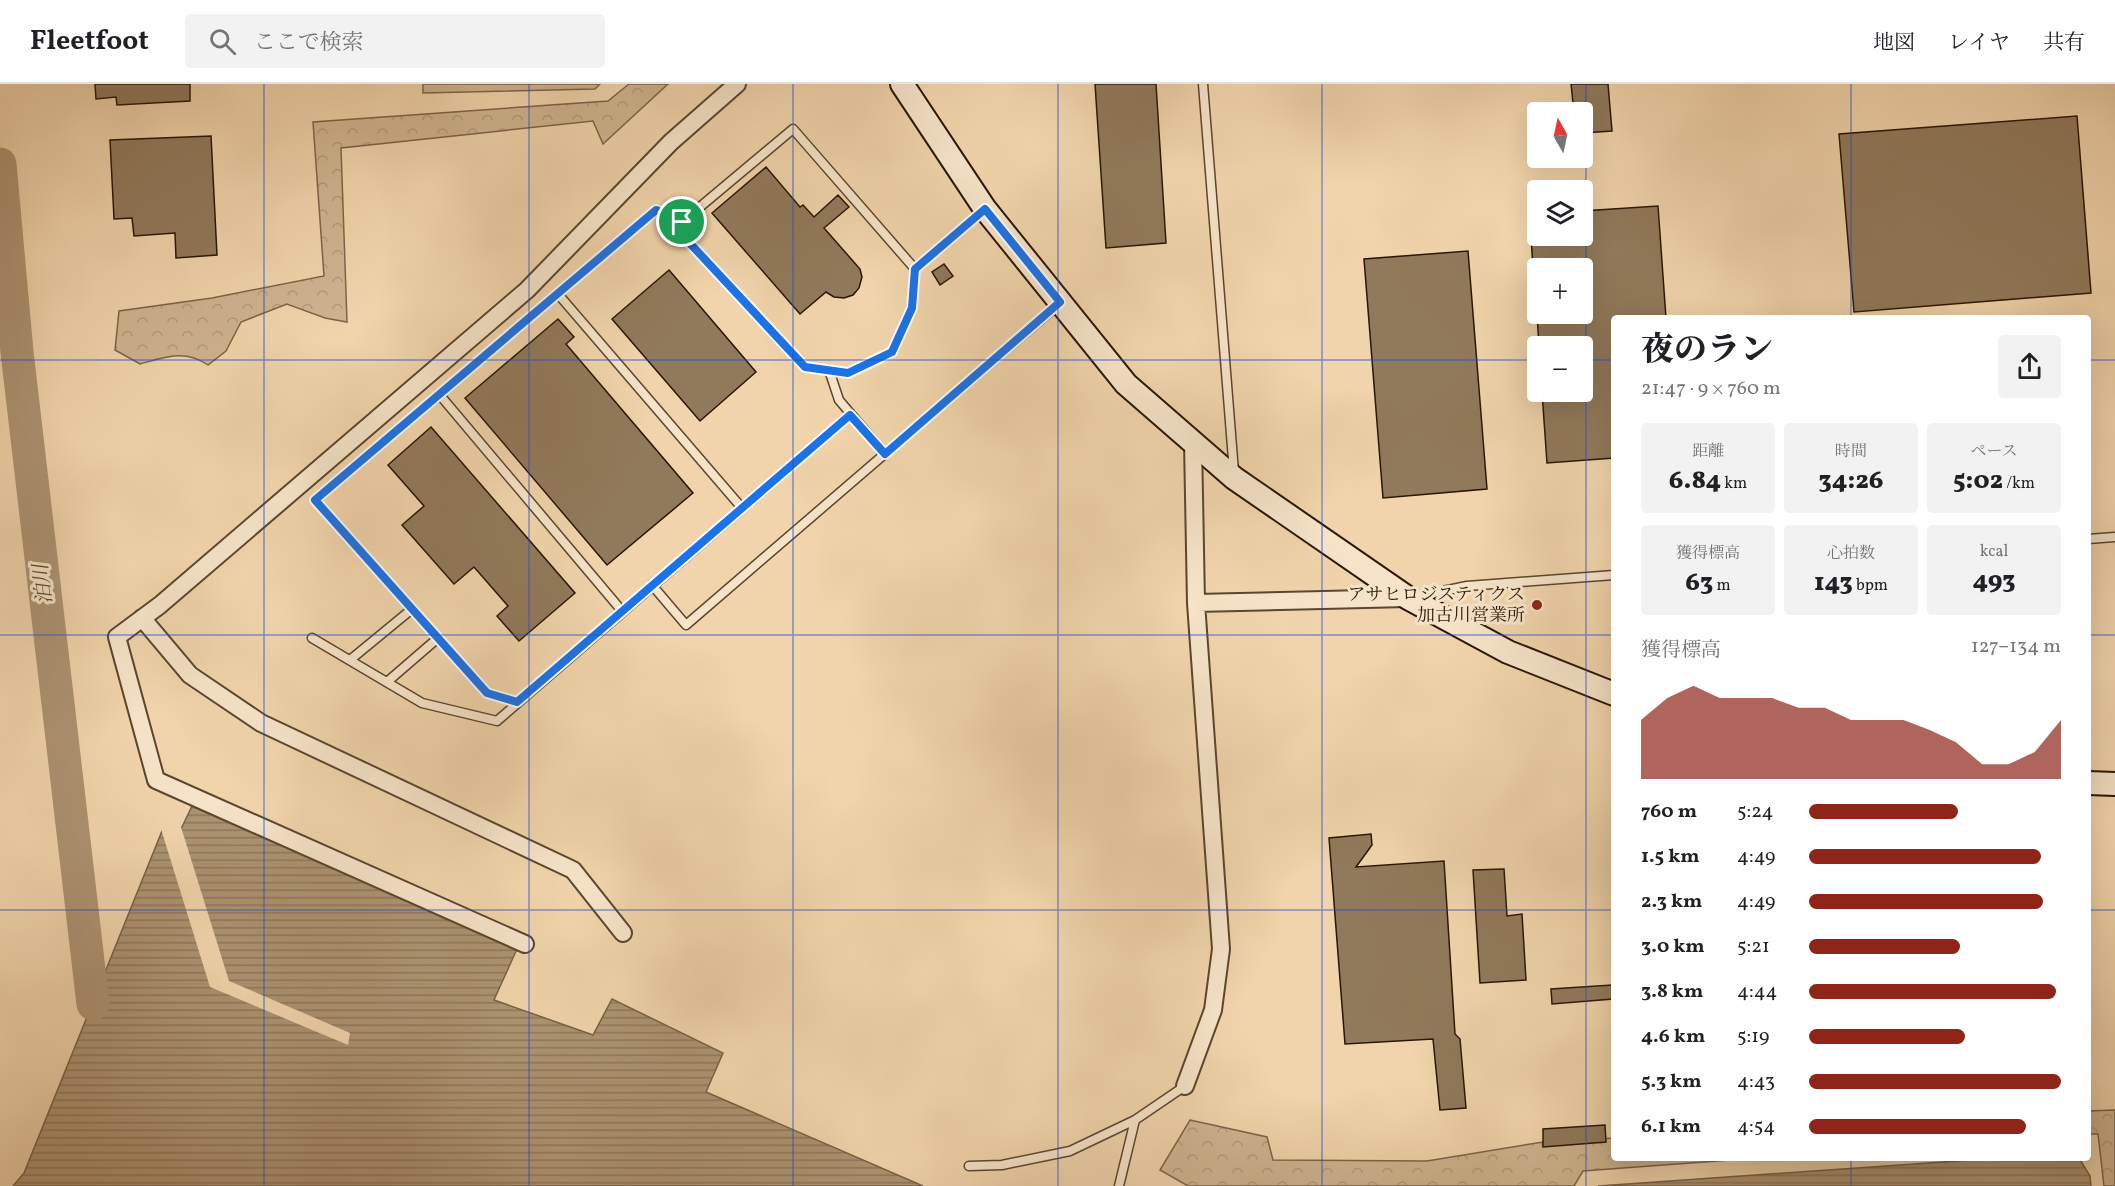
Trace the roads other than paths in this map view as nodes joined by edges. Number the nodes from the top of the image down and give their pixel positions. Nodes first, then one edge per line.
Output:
1 (737, 84) edge
2 (902, 84) edge
3 (1203, 84) edge
4 (985, 209) junction
5 (682, 222) junction
6 (915, 269) junction
7 (558, 294) junction
8 (1060, 302) junction
9 (829, 370) junction
10 (439, 393) junction
11 (850, 415) junction
12 (1193, 442) junction
13 (885, 454) junction
14 (1234, 478) junction
15 (742, 508) junction
16 (2115, 537) edge
17 (2091, 539) edge
18 (1611, 575) edge
19 (652, 585) junction
20 (1408, 598) junction
21 (1196, 603) junction
22 (412, 609) junction
23 (622, 611) junction
24 (142, 618) junction
25 (312, 638) dead end
26 (438, 638) junction
27 (350, 660) junction
28 (387, 682) junction
29 (1611, 693) edge
30 (517, 702) junction
31 (2091, 783) edge
32 (2115, 784) edge
33 (623, 933) dead end
34 (525, 944) dead end
35 (1185, 1086) joint
36 (1135, 1120) junction
37 (969, 1166) dead end
38 (1120, 1184) edge

1 - 24 street
2 - 4 street
3 - 14 lane
4 - 6 lane
4 - 8 street
5 - 6 lane
5 - 7 lane
5 - 9 lane
6 - 9 lane
7 - 10 lane
7 - 15 lane
8 - 12 street
8 - 13 lane
9 - 11 lane
10 - 22 lane
10 - 23 lane
11 - 13 lane
11 - 15 lane
12 - 14 street
12 - 21 street
13 - 19 lane
14 - 20 street
15 - 19 lane
16 - 17 lane
18 - 20 lane
19 - 23 lane
20 - 21 street
20 - 29 street
21 - 35 street
22 - 26 lane
22 - 27 lane
23 - 30 lane
24 - 33 street
24 - 34 street
25 - 27 lane
26 - 28 lane
26 - 30 lane
27 - 28 lane
28 - 30 lane
31 - 32 street
35 - 36 lane
36 - 37 lane
36 - 38 lane

